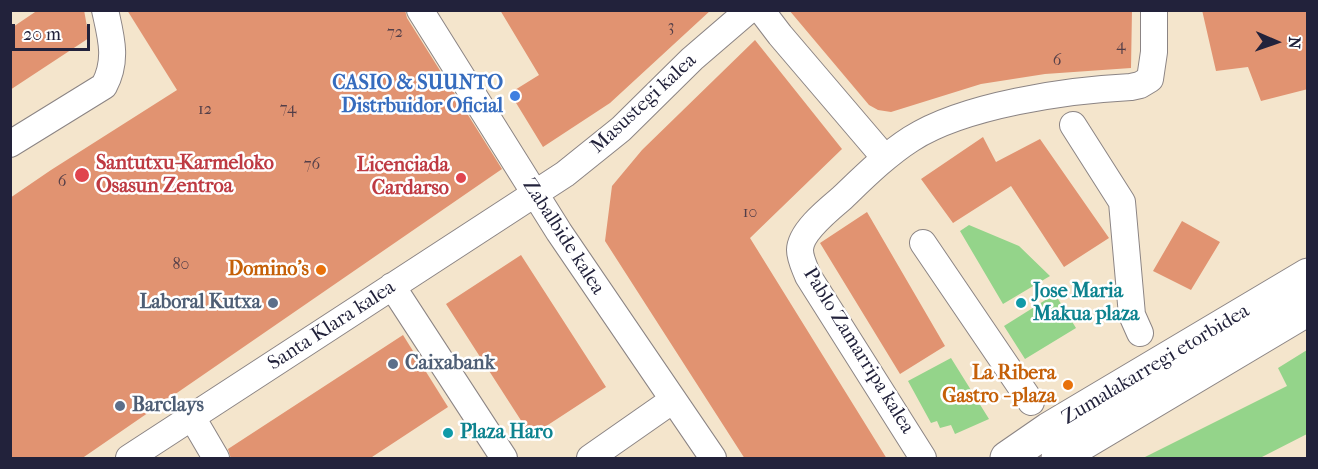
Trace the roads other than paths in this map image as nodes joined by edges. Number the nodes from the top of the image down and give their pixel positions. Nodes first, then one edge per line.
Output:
1 (105, 10) edge
2 (420, 10) edge
3 (749, 10) edge
4 (761, 10) edge
5 (1154, 10) edge
6 (1072, 124) dead end
7 (10, 144) edge
8 (885, 158) junction
9 (535, 192) junction
10 (924, 243) dead end
11 (1308, 275) edge
12 (392, 286) junction
13 (1308, 309) edge
14 (1140, 333) dead end
15 (673, 400) junction
16 (1031, 402) dead end
17 (192, 417) junction
18 (129, 459) edge
19 (216, 459) edge
20 (504, 459) edge
21 (590, 459) edge
22 (713, 459) edge
23 (923, 459) edge
24 (1007, 459) edge
25 (1058, 459) edge

1 - 7 street
2 - 9 street, Zabalbide kalea
3 - 9 street, Masustegi kalea
4 - 8 street
5 - 8 street, Pablo Zamarripa kalea
6 - 14 street
8 - 23 street, Pablo Zamarripa kalea
9 - 12 street, Santa Klara kalea
9 - 15 street, Zabalbide kalea
10 - 16 street
11 - 24 main road, Zumalakarregi etorbidea
12 - 17 street, Santa Klara kalea
12 - 20 street
13 - 25 main road, Zumalakarregi etorbidea
15 - 21 street
15 - 22 street, Zabalbide kalea
17 - 18 street, Santa Klara kalea
17 - 19 street

